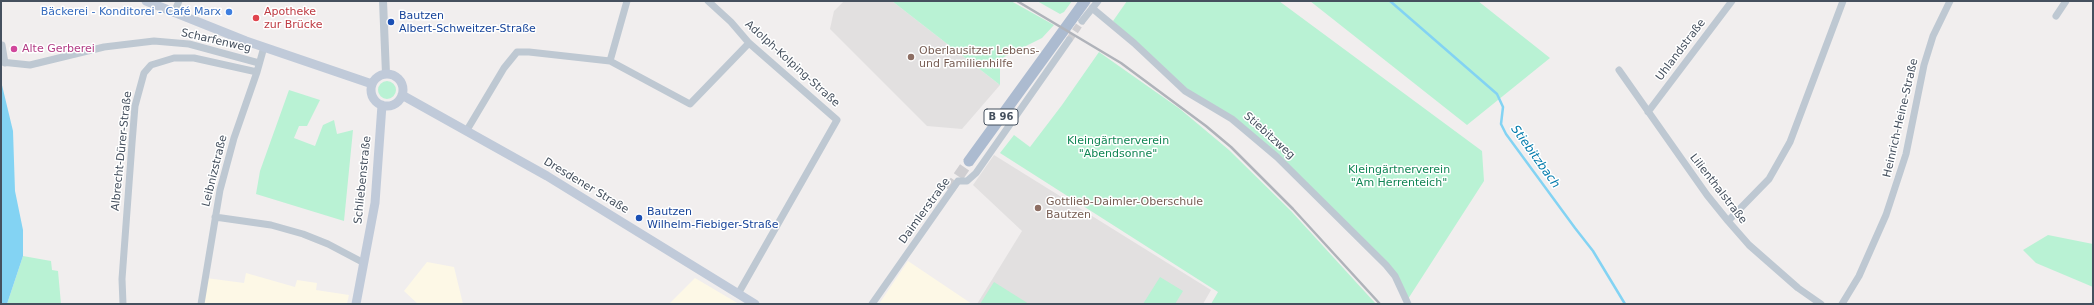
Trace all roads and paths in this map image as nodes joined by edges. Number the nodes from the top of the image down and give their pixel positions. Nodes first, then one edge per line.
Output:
1 (146, 1) edge
2 (180, 1) edge
3 (383, 1) edge
4 (627, 1) edge
5 (708, 1) edge
6 (1098, 1) edge
7 (1732, 1) edge
8 (1843, 1) edge
9 (1950, 1) edge
10 (2066, 1) edge
11 (1088, 5) edge
12 (174, 13) junction
13 (2056, 16) dead end
14 (1082, 21) tunnel mouth
15 (1069, 40) tunnel mouth
16 (749, 42) junction
17 (2, 45) dead end
18 (264, 48) junction
19 (610, 61) junction
20 (3, 62) edge
21 (259, 63) junction
22 (1619, 70) dead end
23 (257, 72) junction
24 (386, 74) junction
25 (372, 84) junction
26 (402, 95) junction
27 (382, 105) junction
28 (1648, 112) junction
29 (467, 130) junction
30 (969, 161) tunnel mouth
31 (215, 217) junction
32 (1728, 221) junction
33 (364, 263) junction
34 (738, 294) junction
35 (123, 304) edge
36 (201, 304) edge
37 (356, 304) edge
38 (755, 304) edge
39 (872, 304) edge
40 (1408, 304) edge
41 (1821, 304) edge
42 (1842, 304) edge

1 - 12 main road
2 - 12 street
3 - 24 street
4 - 19 street
5 - 16 street, Adolph-Kolping-Straße
6 - 11 street
7 - 28 street, Uhlandstraße
8 - 32 street
9 - 42 street, Heinrich-Heine-Straße
10 - 13 street
11 - 14 street
11 - 30 main road, B 96
11 - 40 street, Stiebitzweg
12 - 18 main road
15 - 39 street, Daimlerstraße
16 - 19 street
16 - 34 street, Adolph-Kolping-Straße
17 - 20 street
18 - 21 street, Leibnizstraße
18 - 25 main road
19 - 29 street
20 - 21 street, Scharfenweg
21 - 23 street, Leibnizstraße
22 - 28 street, Lilienthalstraße
23 - 31 street, Leibnizstraße
23 - 35 street, Albrecht-Dürer-Straße
24 - 25 main road
24 - 26 main road
25 - 27 main road
26 - 27 main road
26 - 29 main road, Dresdener Straße
27 - 33 main road, Schliebenstraße
28 - 32 street, Lilienthalstraße
29 - 34 main road, Dresdener Straße
31 - 33 street
31 - 36 street, Leibnizstraße
32 - 41 street, Lilienthalstraße
33 - 37 main road, Schliebenstraße
34 - 38 main road, Dresdener Straße

